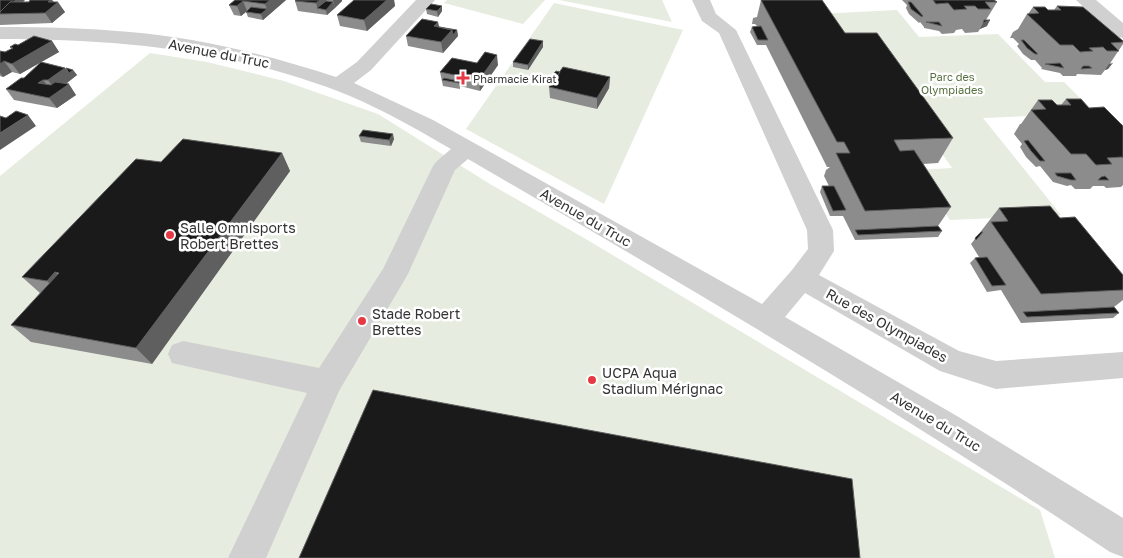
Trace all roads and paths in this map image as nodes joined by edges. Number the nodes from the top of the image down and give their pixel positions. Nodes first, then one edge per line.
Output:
1 (426, 0) edge
2 (701, 0) edge
3 (1085, 0) edge
4 (1123, 32) edge
5 (0, 33) edge
6 (339, 84) junction
7 (466, 148) junction
8 (802, 278) junction
9 (765, 321) junction
10 (183, 354) dead end
11 (1123, 365) edge
12 (327, 383) junction
13 (1123, 538) edge
14 (247, 558) edge

1 - 6 street
2 - 8 street
3 - 4 street
5 - 6 street, Avenue du Truc
6 - 7 street, Avenue du Truc
7 - 9 street, Avenue du Truc
7 - 12 street
8 - 9 street
8 - 11 street, Rue des Olympiades
9 - 13 street, Avenue du Truc
10 - 12 street
12 - 14 street

